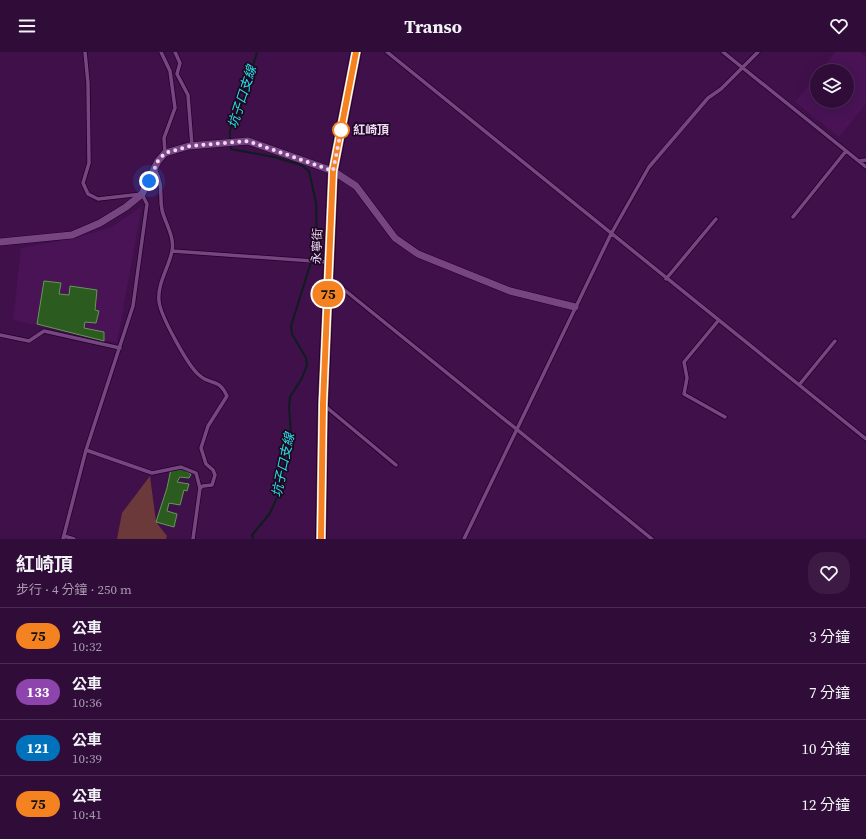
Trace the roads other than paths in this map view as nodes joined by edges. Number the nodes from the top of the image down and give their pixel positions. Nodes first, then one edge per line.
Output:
1 (84, 52) edge
2 (161, 52) edge
3 (175, 52) edge
4 (356, 52) edge
5 (386, 52) edge
6 (723, 52) edge
7 (758, 52) edge
8 (742, 68) junction
9 (192, 146) junction
10 (846, 152) junction
11 (165, 153) junction
12 (866, 160) edge
13 (859, 161) junction
14 (866, 167) edge
15 (155, 168) junction
16 (333, 171) junction
17 (142, 194) junction
18 (793, 216) dead end
19 (716, 219) dead end
20 (611, 234) junction
21 (0, 242) edge
22 (172, 251) junction
23 (329, 262) junction
24 (328, 277) junction
25 (666, 279) junction
26 (575, 307) junction
27 (718, 321) junction
28 (0, 335) edge
29 (835, 341) dead end
30 (120, 348) junction
31 (799, 385) junction
32 (323, 404) junction
33 (725, 417) dead end
34 (517, 430) junction
35 (866, 439) edge
36 (86, 450) junction
37 (396, 465) dead end
38 (200, 488) junction
39 (64, 537) edge
40 (74, 539) edge
41 (193, 539) edge
42 (321, 539) edge
43 (464, 539) edge
44 (652, 539) edge

1 - 17 lane
2 - 11 lane
3 - 9 lane
4 - 16 street, 永寧街
5 - 20 lane
6 - 8 lane
7 - 8 lane
8 - 10 lane
8 - 20 lane
9 - 11 street
9 - 16 street
10 - 13 lane
10 - 18 lane
11 - 15 street
12 - 13 lane
13 - 14 lane
15 - 17 street
15 - 22 lane
16 - 23 street, 永寧街
16 - 26 street
17 - 21 street
17 - 30 lane
19 - 25 lane
20 - 25 lane
20 - 26 lane
22 - 23 lane
22 - 38 lane
23 - 24 street, 永寧街
24 - 32 street, 永寧街
24 - 34 lane
25 - 27 lane
26 - 34 lane
27 - 31 lane
27 - 33 lane
28 - 30 lane
29 - 31 lane
30 - 36 lane
31 - 35 lane
32 - 37 lane
32 - 42 street, 永寧街
34 - 43 lane
34 - 44 lane
36 - 38 lane
36 - 39 lane
38 - 41 lane
39 - 40 lane

